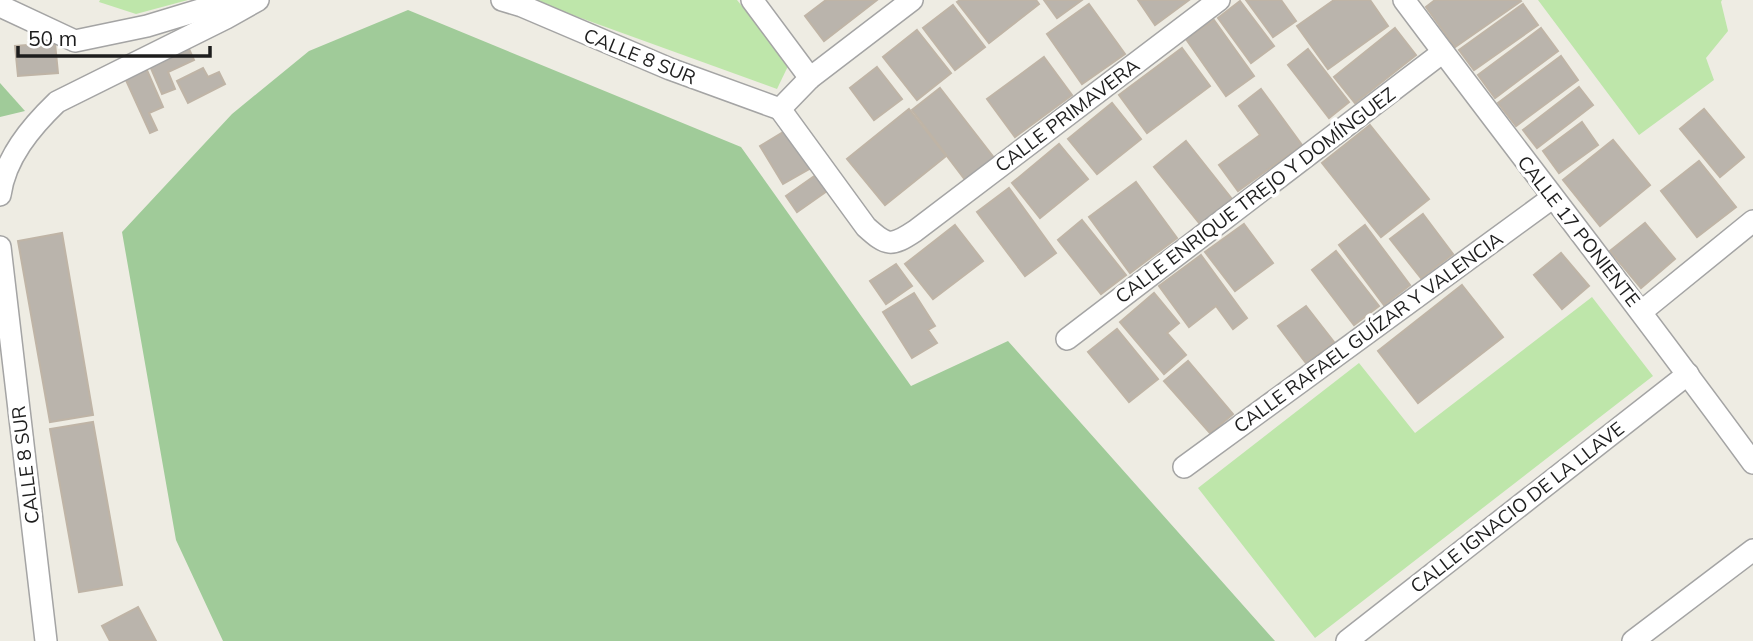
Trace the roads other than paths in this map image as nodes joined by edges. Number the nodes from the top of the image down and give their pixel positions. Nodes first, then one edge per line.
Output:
1 (233, 0) edge
2 (258, 0) edge
3 (502, 0) edge
4 (752, 0) edge
5 (912, 0) edge
6 (1219, 0) edge
7 (1404, 0) edge
8 (0, 5) edge
9 (1443, 52) junction
10 (810, 78) junction
11 (780, 109) junction
12 (0, 195) edge
13 (1552, 198) junction
14 (1753, 221) edge
15 (0, 247) edge
16 (1641, 312) junction
17 (1067, 338) dead end
18 (1688, 374) junction
19 (1753, 463) edge
20 (1184, 467) dead end
21 (1753, 550) edge
22 (46, 641) edge
23 (1347, 641) edge
24 (1633, 641) edge

1 - 8 street
2 - 12 street
3 - 11 street, CALLE 8 SUR
4 - 10 street
5 - 10 street
6 - 11 street, CALLE PRIMAVERA
7 - 9 street, CALLE 17 PONIENTE
9 - 13 street, CALLE 17 PONIENTE
9 - 17 street, CALLE ENRIQUE TREJO Y DOMÍNGUEZ
10 - 11 street
13 - 16 street, CALLE 17 PONIENTE
13 - 20 street, CALLE RAFAEL GUÍZAR Y VALENCIA
14 - 16 street
15 - 22 street, CALLE 8 SUR
16 - 18 street, CALLE 17 PONIENTE
18 - 19 street, CALLE 17 PONIENTE
18 - 23 street, CALLE IGNACIO DE LA LLAVE
21 - 24 street

